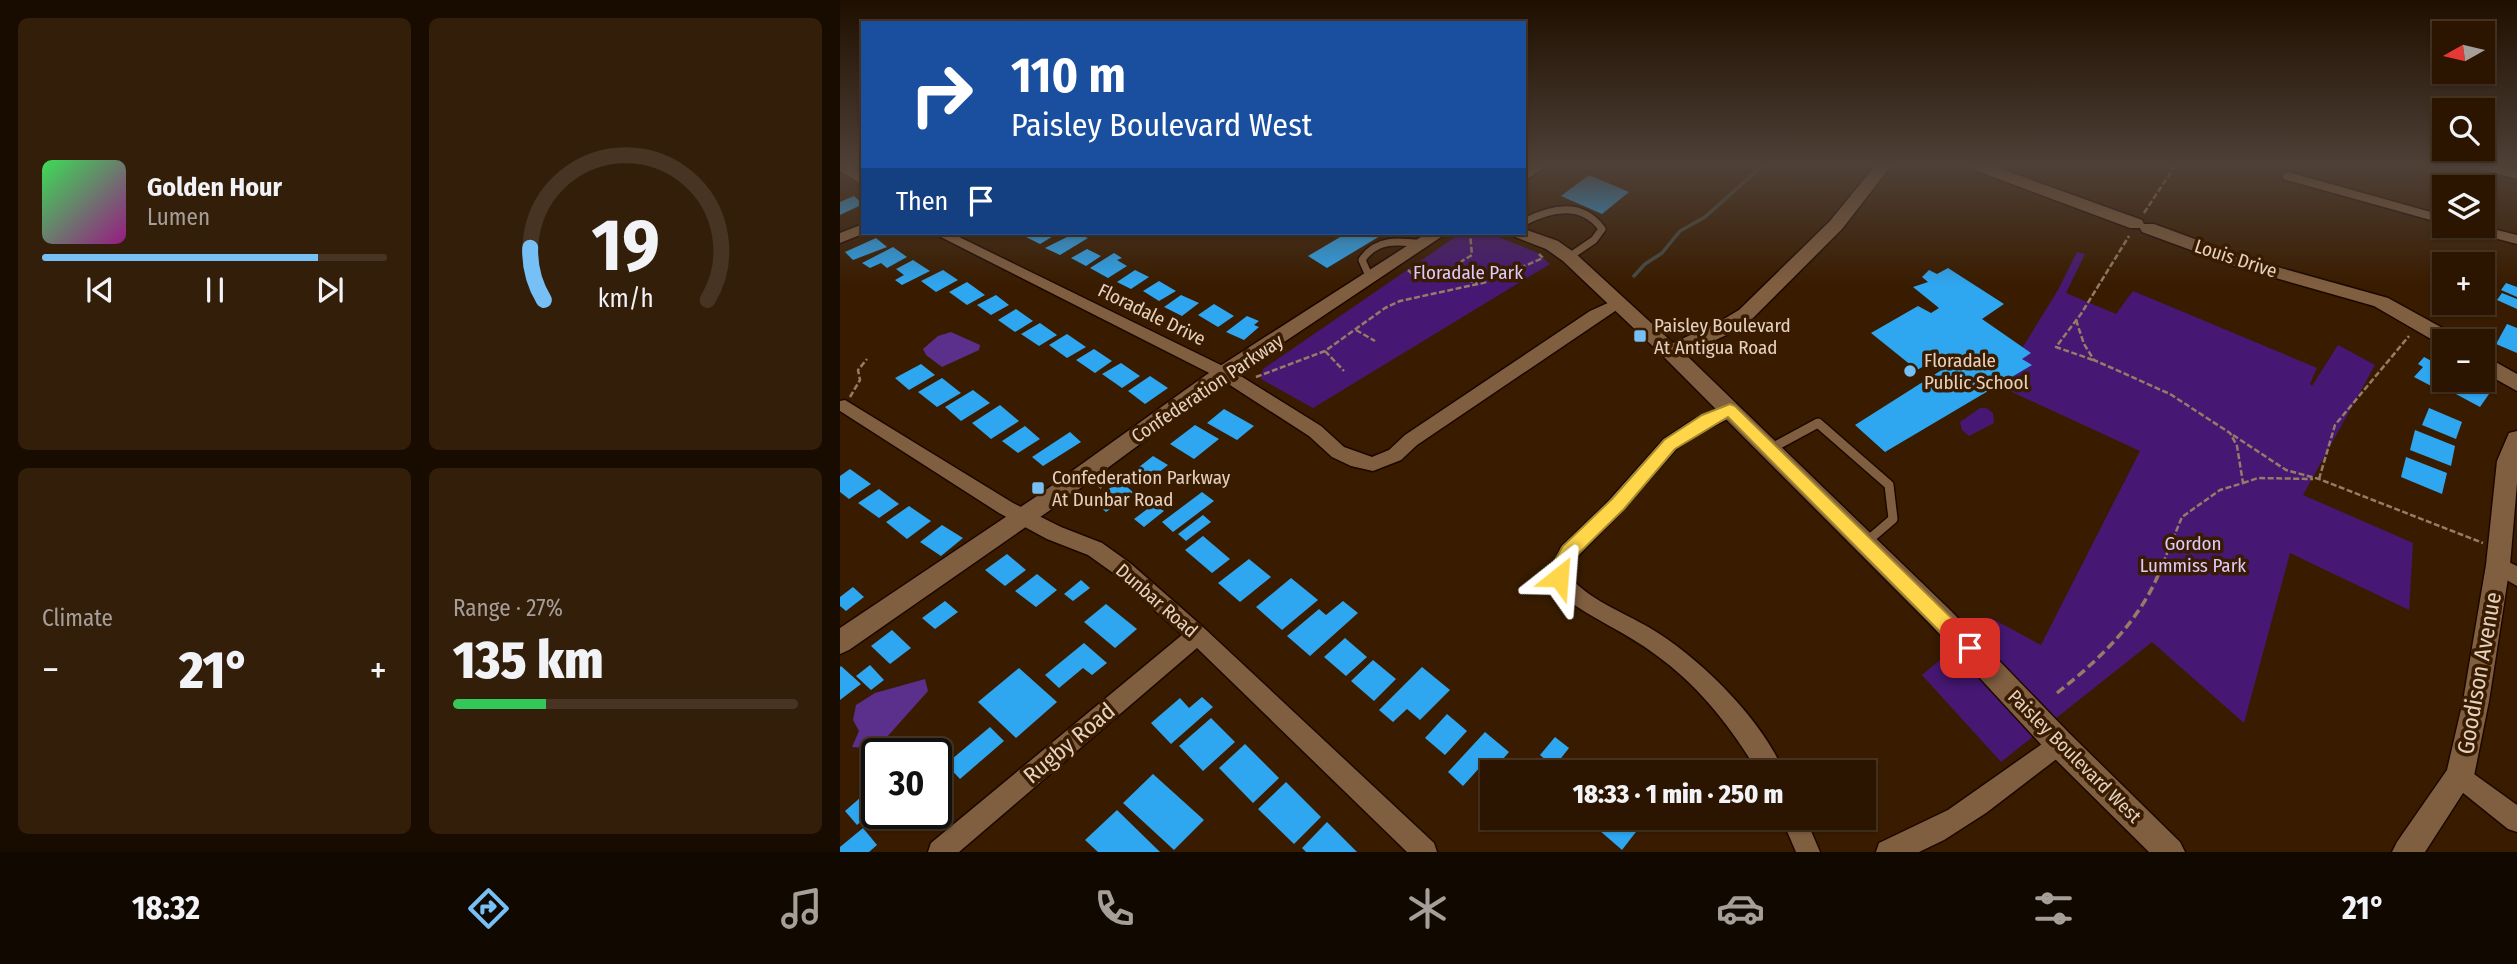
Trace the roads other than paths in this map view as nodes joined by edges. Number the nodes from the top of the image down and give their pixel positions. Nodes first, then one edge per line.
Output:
1 (1851, 206) edge
2 (2087, 206) edge
3 (2394, 206) edge
4 (2432, 216) edge
5 (1526, 221) edge
6 (861, 229) edge
7 (2495, 234) edge
8 (944, 235) edge
9 (1435, 235) edge
10 (1526, 235) edge
11 (840, 239) edge
12 (2517, 240) edge
13 (1422, 244) junction
14 (1569, 257) junction
15 (1370, 278) junction
16 (1619, 303) junction
17 (2432, 330) edge
18 (1671, 352) junction
19 (2495, 370) edge
20 (1232, 378) junction
21 (2517, 384) edge
22 (845, 406) road end
23 (1730, 410) junction
24 (2517, 439) edge
25 (1770, 449) junction
26 (1024, 516) junction
27 (1864, 544) junction
28 (2504, 564) edge
29 (1197, 635) junction
30 (840, 642) edge
31 (2059, 743) junction
32 (1764, 760) edge
33 (2460, 776) junction
34 (2517, 820) edge
35 (1799, 830) edge
36 (940, 852) edge
37 (1426, 852) edge
38 (1808, 852) edge
39 (1888, 852) edge
40 (2170, 852) edge
41 (2407, 852) edge

1 - 18 street
2 - 17 street, Louis Drive
3 - 4 street
5 - 14 lane
6 - 11 street
7 - 12 street
8 - 20 street, Floradale Drive
9 - 13 street, Confederation Parkway
10 - 14 street, Paisley Boulevard West
13 - 15 street, Confederation Parkway
13 - 15 lane
14 - 16 street, Paisley Boulevard West
15 - 20 street, Confederation Parkway
16 - 18 street, Paisley Boulevard West
16 - 20 street, Floradale Drive
18 - 23 street, Paisley Boulevard West
19 - 21 street
20 - 26 street, Confederation Parkway
22 - 26 street, Dunbar Road
23 - 25 street, Paisley Boulevard West
23 - 32 street
24 - 28 street, Goodison Avenue
25 - 27 street, Paisley Boulevard West
25 - 27 lane
26 - 29 street, Dunbar Road
26 - 30 street, Confederation Parkway
27 - 31 street, Paisley Boulevard West
28 - 33 street, Goodison Avenue
29 - 36 street, Rugby Road
29 - 37 street, Dunbar Road
31 - 39 street
31 - 40 street, Paisley Boulevard West
33 - 34 street
33 - 41 street, Goodison Avenue
35 - 38 street

